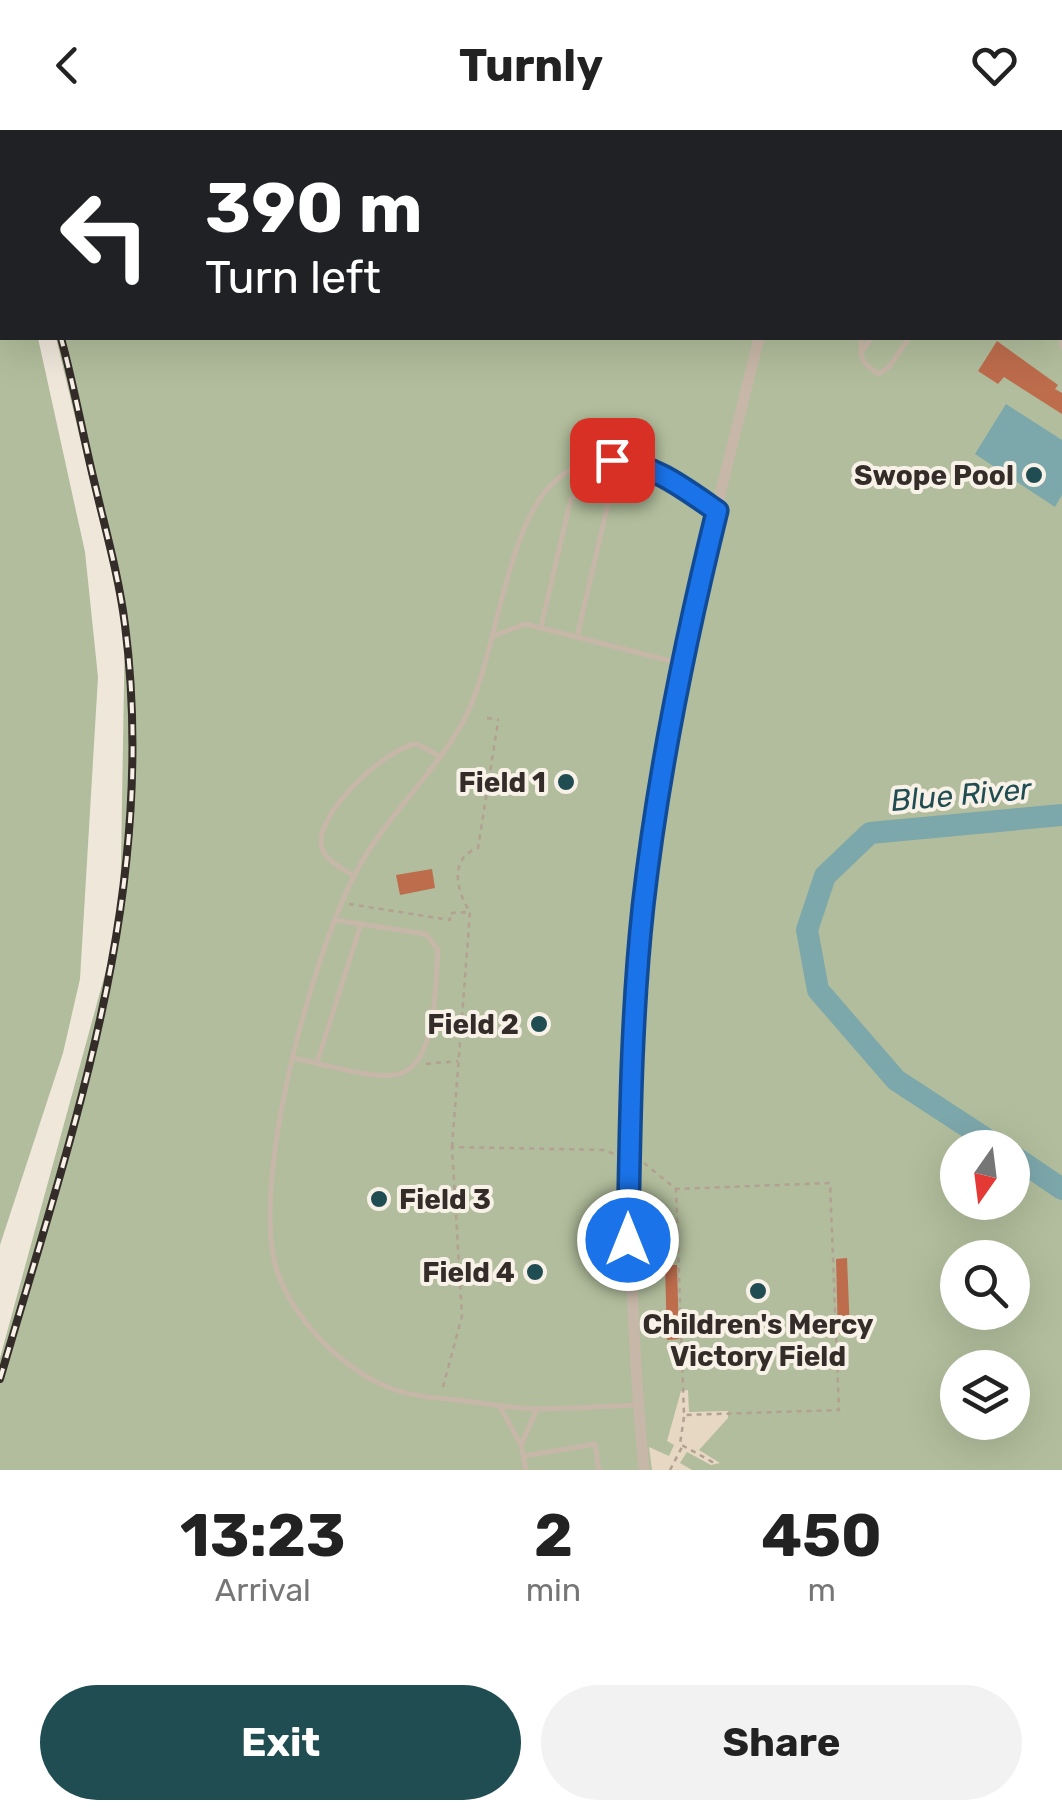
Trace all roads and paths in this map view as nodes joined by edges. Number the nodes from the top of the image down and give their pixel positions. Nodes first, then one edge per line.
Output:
1 (1062, 336) edge
2 (758, 340) edge
3 (862, 340) edge
4 (870, 340) edge
5 (908, 340) edge
6 (1062, 347) edge
7 (859, 355) junction
8 (717, 511) junction
9 (541, 628) junction
10 (493, 636) junction
11 (577, 637) junction
12 (682, 664) junction
13 (487, 718) dead end
14 (441, 757) junction
15 (354, 876) junction
16 (348, 904) dead end
17 (470, 912) junction
18 (334, 920) junction
19 (361, 924) junction
20 (292, 1058) junction
21 (318, 1063) junction
22 (452, 1147) junction
23 (616, 1154) dead end
24 (639, 1159) dead end
25 (676, 1189) junction
26 (442, 1390) dead end
27 (638, 1404) junction
28 (499, 1405) junction
29 (537, 1409) junction
30 (684, 1415) junction
31 (522, 1445) junction
32 (683, 1446) junction
33 (524, 1456) junction
34 (716, 1464) dead end
35 (526, 1470) edge
36 (599, 1470) edge
37 (644, 1470) edge
38 (670, 1470) edge

1 - 6 lane
2 - 8 street
3 - 7 lane
4 - 7 lane
5 - 7 lane
8 - 10 lane
8 - 12 street
9 - 10 lane
9 - 11 lane
9 - 11 lane
10 - 14 lane
11 - 12 lane
12 - 27 street
13 - 17 path
14 - 15 lane
14 - 15 lane
15 - 18 lane
16 - 17 path
17 - 22 path
18 - 19 lane
18 - 20 lane
19 - 21 lane
19 - 21 lane
20 - 21 lane
20 - 28 lane
22 - 23 path
22 - 26 path
24 - 25 path
25 - 30 path
25 - 30 path
27 - 29 lane
27 - 37 street
28 - 29 lane
28 - 31 lane
29 - 31 lane
30 - 32 path
31 - 33 lane
32 - 34 path
32 - 38 path
33 - 35 lane
33 - 36 lane

